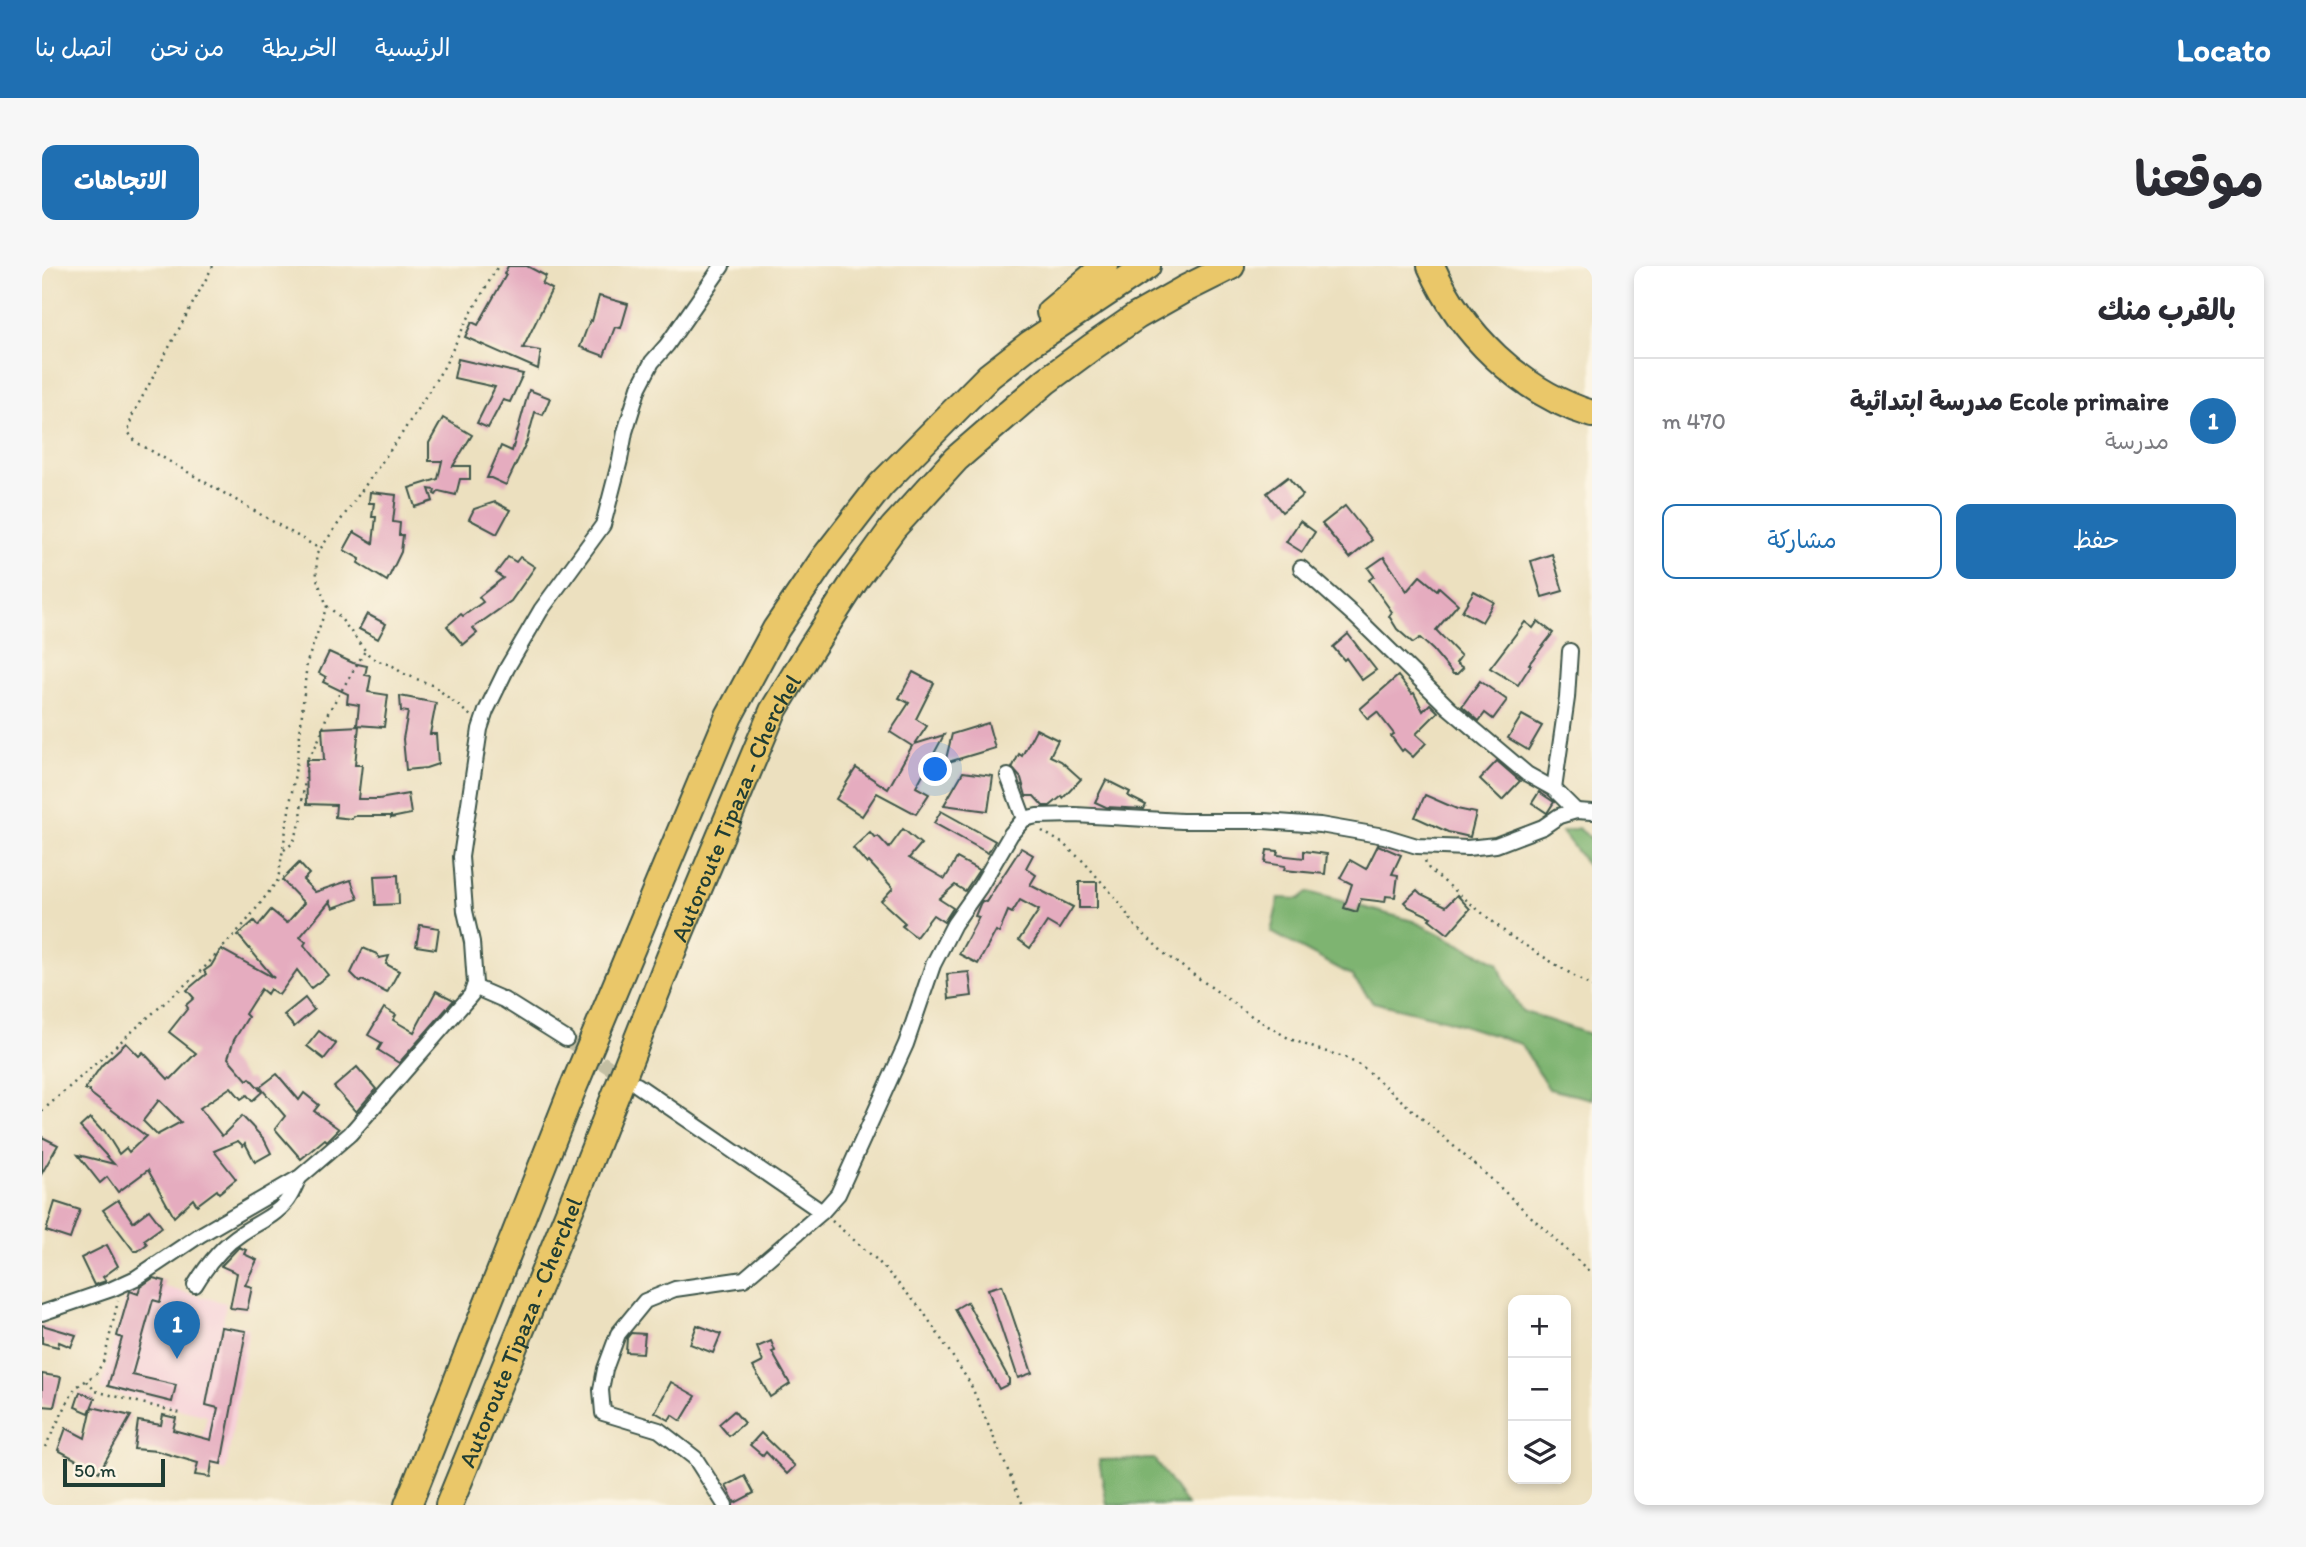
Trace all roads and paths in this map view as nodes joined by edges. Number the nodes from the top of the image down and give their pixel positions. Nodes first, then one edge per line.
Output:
1 (213, 266) edge
2 (498, 266) edge
3 (722, 266) edge
4 (1105, 266) edge
5 (1147, 266) edge
6 (1231, 266) edge
7 (1431, 266) edge
8 (1448, 266) edge
9 (989, 376) junction
10 (1592, 398) edge
11 (1592, 414) edge
12 (320, 549) junction
13 (1301, 568) dead end
14 (327, 606) junction
15 (365, 651) junction
16 (1570, 651) dead end
17 (482, 725) junction
18 (1008, 776) dead end
19 (1554, 789) junction
20 (1576, 811) junction
21 (1592, 812) edge
22 (1024, 819) junction
23 (1417, 846) junction
24 (284, 850) junction
25 (474, 987) junction
26 (1592, 987) edge
27 (566, 1039) tunnel mouth
28 (636, 1085) tunnel mouth
29 (42, 1111) edge
30 (300, 1177) junction
31 (822, 1212) junction
32 (1592, 1274) edge
33 (195, 1285) dead end
34 (115, 1288) junction
35 (42, 1313) edge
36 (87, 1381) junction
37 (180, 1413) dead end
38 (45, 1447) dead end
39 (408, 1505) edge
40 (449, 1505) edge
41 (725, 1505) edge
42 (1023, 1505) edge

1 - 12 path
2 - 12 path
3 - 17 street
4 - 9 highway
5 - 9 highway, Autoroute Tipaza - Cherchel
6 - 40 highway, Autoroute Tipaza - Cherchel
7 - 11 highway
8 - 10 highway
9 - 39 highway, Autoroute Tipaza - Cherchel
12 - 14 path
13 - 19 street
14 - 15 path
14 - 24 path
15 - 17 path
15 - 24 path
16 - 19 street
17 - 25 street
18 - 22 street
19 - 20 street
20 - 21 street
20 - 23 street
22 - 23 street
22 - 31 street
22 - 32 path
23 - 26 path
24 - 29 path
25 - 27 street
25 - 30 street
28 - 31 street
30 - 33 street
30 - 34 street
31 - 41 street
31 - 42 path
34 - 35 street
34 - 36 path
36 - 37 path
36 - 38 path

